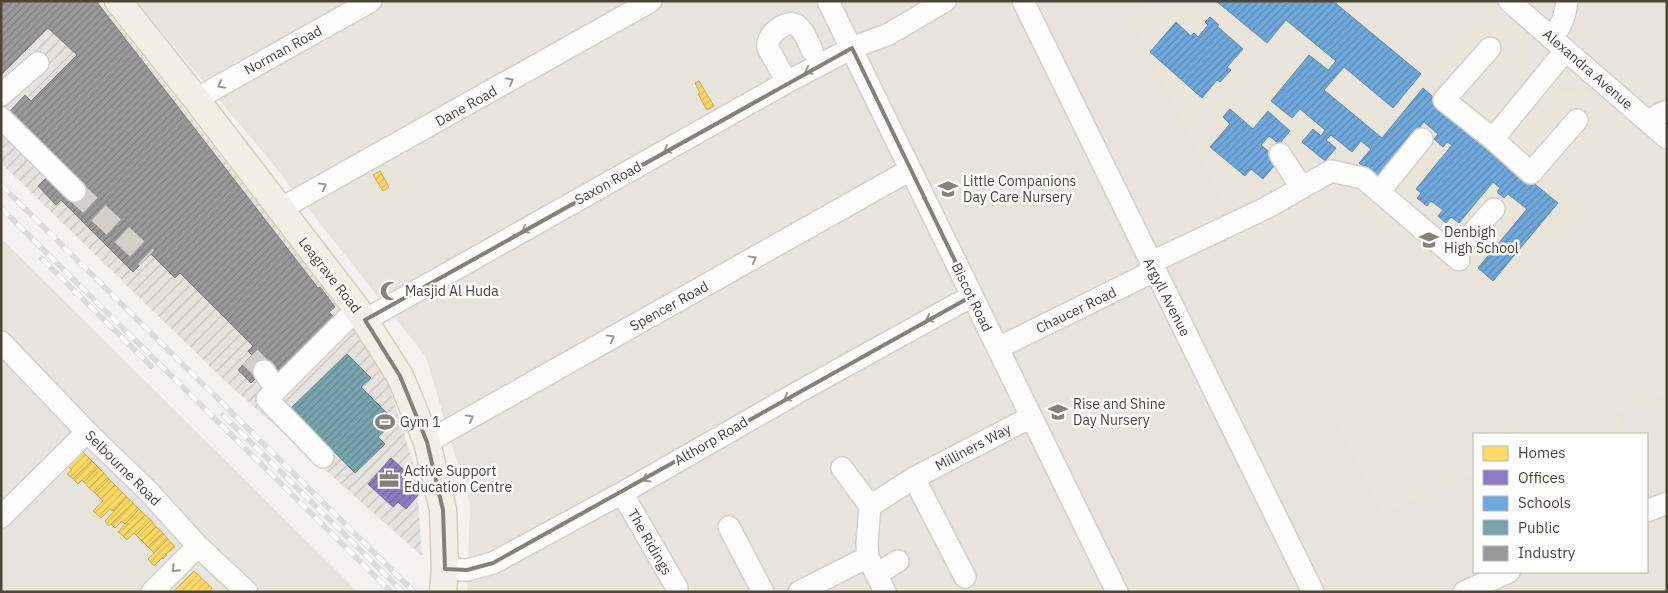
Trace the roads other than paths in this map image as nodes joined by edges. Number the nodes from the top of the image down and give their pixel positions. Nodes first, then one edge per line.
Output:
1 (118, 1) edge
2 (371, 1) edge
3 (651, 1) edge
4 (828, 1) edge
5 (945, 1) edge
6 (1023, 1) edge
7 (1509, 1) edge
8 (1567, 1) edge
9 (1559, 44) junction
10 (852, 48) junction
11 (1490, 48) dead end
12 (812, 50) dead end
13 (38, 63) dead end
14 (787, 82) junction
15 (1, 95) edge
16 (196, 99) junction
17 (1667, 111) edge
18 (1, 118) edge
19 (1577, 120) dead end
20 (1650, 124) junction
21 (1667, 138) edge
22 (1422, 139) dead end
23 (1493, 139) junction
24 (1280, 154) dead end
25 (910, 170) junction
26 (1301, 187) junction
27 (75, 191) tunnel mouth
28 (1379, 192) junction
29 (1494, 209) dead end
30 (280, 210) junction
31 (1152, 267) junction
32 (972, 296) junction
33 (361, 314) junction
34 (1, 342) edge
35 (998, 348) junction
36 (264, 371) tunnel mouth
37 (276, 390) junction
38 (1031, 416) junction
39 (87, 432) junction
40 (427, 442) junction
41 (323, 457) dead end
42 (842, 468) dead end
43 (914, 478) junction
44 (622, 493) junction
45 (1667, 503) edge
46 (870, 506) junction
47 (1648, 511) edge
48 (1, 517) edge
49 (729, 526) dead end
50 (198, 546) junction
51 (898, 562) dead end
52 (1508, 573) edge
53 (877, 574) edge
54 (965, 576) dead end
55 (444, 580) edge
56 (152, 592) edge
57 (247, 592) edge
58 (677, 592) edge
59 (763, 592) edge
60 (799, 592) edge
61 (1117, 592) edge
62 (1312, 592) edge
63 (1464, 592) edge

1 - 16 main road, Leagrave Road
2 -> 16 street, Norman Road
30 -> 3 street, Dane Road
4 - 10 street, Biscot Road
5 - 10 street, Saxon Road
6 - 31 street, Argyll Avenue
7 - 9 street, Alexandra Avenue
8 - 9 street
9 - 20 street, Alexandra Avenue
9 - 23 street
10 -> 14 street, Saxon Road
10 - 25 street, Biscot Road
11 - 23 street
12 - 14 street
13 - 15 street
14 -> 33 street, Saxon Road
16 - 30 main road, Leagrave Road
17 - 20 street
18 - 27 street
19 - 23 street
20 - 21 street, Alexandra Avenue
22 - 28 street
24 - 26 street
25 - 32 street, Biscot Road
40 -> 25 street, Spencer Road
26 - 28 street, Chaucer Road
26 - 31 street, Chaucer Road
28 - 29 street, Chaucer Road
30 - 33 main road, Leagrave Road
31 - 35 street, Chaucer Road
31 - 62 street, Argyll Avenue
32 - 35 street, Biscot Road
32 -> 44 street, Althorp Road
33 - 37 street, Saxon Road
33 - 40 main road, Leagrave Road
34 - 39 street, Selbourne Road
35 - 38 street, Biscot Road
36 - 37 street
37 - 41 street
38 - 43 street, Milliners Way
38 - 61 street, Biscot Road
39 - 48 street
39 - 50 street, Selbourne Road
40 - 55 main road, Leagrave Road
42 - 46 street
43 - 46 street, Milliners Way
43 - 54 street
44 - 55 street, Althorp Road
44 - 58 street, The Ridings
45 - 47 street
46 - 53 street
49 - 59 street
50 -> 56 street
50 - 57 street, Selbourne Road
51 - 53 street
52 - 63 street
53 - 60 street

